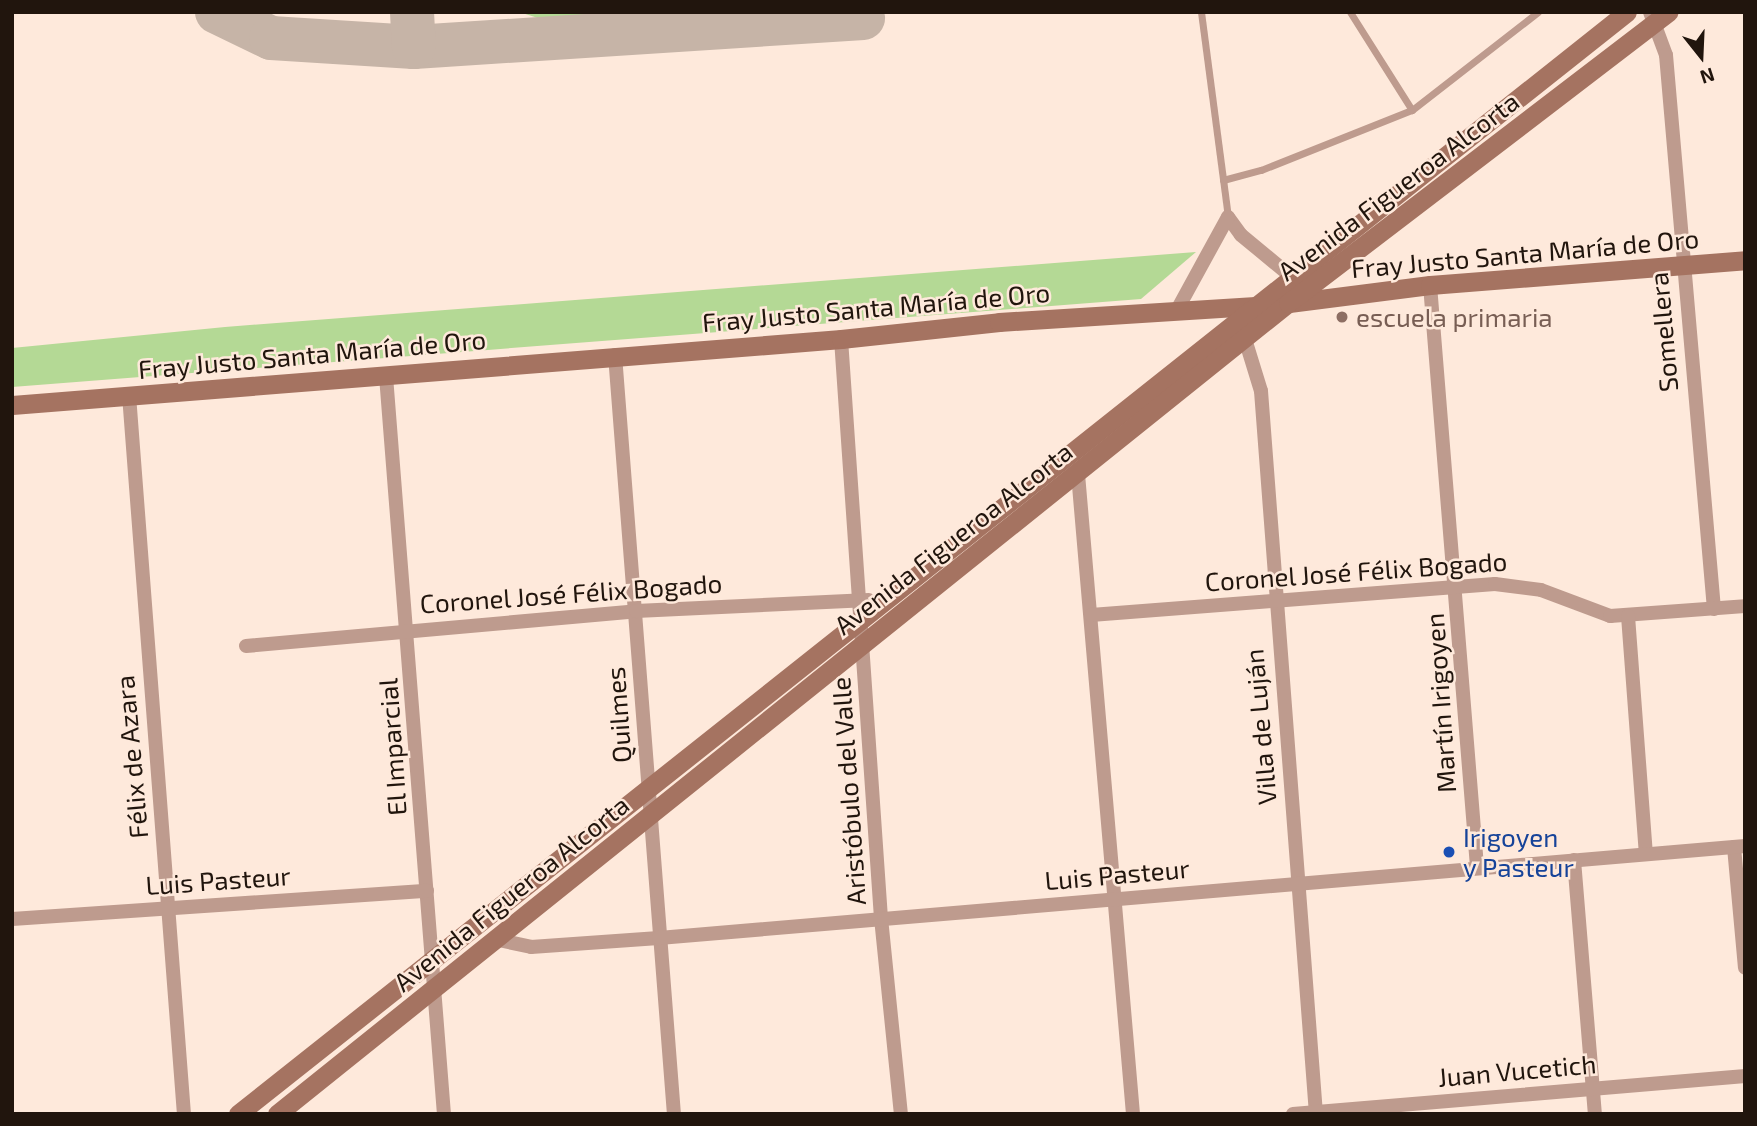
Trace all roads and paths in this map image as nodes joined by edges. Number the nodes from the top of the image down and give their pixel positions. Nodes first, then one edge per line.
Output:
1 (1201, 12) edge
2 (1350, 12) edge
3 (1538, 12) edge
4 (1627, 12) edge
5 (1659, 15) edge
6 (1412, 110) junction
7 (1223, 180) junction
8 (1227, 217) junction
9 (1745, 260) edge
10 (1682, 265) junction
11 (1290, 276) junction
12 (1430, 285) junction
13 (1306, 289) junction
14 (1288, 303) junction
15 (1254, 306) junction
16 (1177, 310) junction
17 (841, 339) junction
18 (1245, 340) junction
19 (615, 355) junction
20 (386, 376) junction
21 (130, 396) junction
22 (12, 405) edge
23 (1078, 474) junction
24 (1455, 586) junction
25 (1274, 599) junction
26 (867, 606) junction
27 (1745, 606) edge
28 (1714, 609) junction
29 (636, 611) junction
30 (1091, 615) junction
31 (1628, 616) junction
32 (895, 617) junction
33 (407, 630) junction
34 (863, 641) junction
35 (246, 646) dead end
36 (648, 786) junction
37 (649, 816) junction
38 (1740, 846) edge
39 (1646, 853) junction
40 (1574, 860) junction
41 (1477, 867) junction
42 (1297, 883) junction
43 (427, 891) junction
44 (1112, 898) junction
45 (168, 908) junction
46 (881, 918) junction
47 (12, 919) edge
48 (659, 938) junction
49 (494, 939) junction
50 (433, 957) junction
51 (1745, 968) edge
52 (435, 986) junction
53 (1745, 1076) edge
54 (1593, 1088) junction
55 (1316, 1113) edge
56 (184, 1114) edge
57 (238, 1114) edge
58 (277, 1114) edge
59 (444, 1114) edge
60 (674, 1114) edge
61 (901, 1114) edge
62 (1133, 1114) edge
63 (1293, 1114) edge
64 (1595, 1114) edge

1 - 7 lane
2 - 6 lane
3 - 6 lane
4 - 11 main road, Avenida Figueroa Alcorta
5 - 10 street, Somellera
5 - 13 main road, Avenida Figueroa Alcorta
6 - 7 lane
7 - 8 lane
8 - 11 street
8 - 16 street
9 - 10 main road, Fray Justo Santa María de Oro
10 - 12 main road, Fray Justo Santa María de Oro
10 - 28 street, Somellera
11 - 13 street
11 - 15 main road, Avenida Figueroa Alcorta
12 - 14 main road, Fray Justo Santa María de Oro
12 - 24 street, Martín Irigoyen
13 - 14 main road, Avenida Figueroa Alcorta
14 - 15 main road, Fray Justo Santa María de Oro
14 - 18 main road, Avenida Figueroa Alcorta
15 - 16 main road, Fray Justo Santa María de Oro
15 - 26 main road, Avenida Figueroa Alcorta
16 - 17 main road, Fray Justo Santa María de Oro
17 - 19 main road, Fray Justo Santa María de Oro
17 - 26 street, Aristóbulo del Valle
18 - 23 main road, Avenida Figueroa Alcorta
18 - 25 street, Villa de Luján
19 - 20 main road, Fray Justo Santa María de Oro
19 - 29 street, Quilmes
20 - 21 main road, Fray Justo Santa María de Oro
20 - 33 street, El Imparcial
21 - 22 main road, Fray Justo Santa María de Oro
21 - 45 street, Félix de Azara
23 - 30 street
23 - 32 main road, Avenida Figueroa Alcorta
24 - 25 street, Coronel José Félix Bogado
24 - 31 street, Coronel José Félix Bogado
24 - 41 street, Martín Irigoyen
25 - 30 street, Coronel José Félix Bogado
25 - 42 street, Villa de Luján
26 - 29 street, Coronel José Félix Bogado
26 - 32 street
26 - 34 street, Aristóbulo del Valle
26 - 36 main road, Avenida Figueroa Alcorta
27 - 28 street, Coronel José Félix Bogado
28 - 31 street, Coronel José Félix Bogado
29 - 33 street, Coronel José Félix Bogado
29 - 36 street, Quilmes
30 - 44 street
31 - 39 street
32 - 34 main road, Avenida Figueroa Alcorta
33 - 35 street, Coronel José Félix Bogado
33 - 43 street, El Imparcial
34 - 37 main road, Avenida Figueroa Alcorta
34 - 46 street, Aristóbulo del Valle
36 - 37 street, Quilmes
36 - 50 main road, Avenida Figueroa Alcorta
37 - 48 street, Quilmes
37 - 49 main road, Avenida Figueroa Alcorta
38 - 39 street, Luis Pasteur
38 - 51 street
39 - 40 street, Luis Pasteur
40 - 41 street, Luis Pasteur
40 - 54 street
41 - 42 street, Luis Pasteur
42 - 44 street, Luis Pasteur
42 - 55 street, Villa de Luján
43 - 45 street, Luis Pasteur
43 - 50 street, El Imparcial
44 - 46 street, Luis Pasteur
44 - 62 street
45 - 47 street, Luis Pasteur
45 - 56 street, Félix de Azara
46 - 48 street, Luis Pasteur
46 - 61 street, Aristóbulo del Valle
48 - 49 street, Luis Pasteur
48 - 60 street, Quilmes
49 - 52 main road, Avenida Figueroa Alcorta
50 - 52 street, El Imparcial
50 - 57 main road, Avenida Figueroa Alcorta
52 - 58 main road, Avenida Figueroa Alcorta
52 - 59 street, El Imparcial
53 - 54 street, Juan Vucetich
54 - 55 street, Juan Vucetich
54 - 64 street
55 - 63 street, Juan Vucetich

